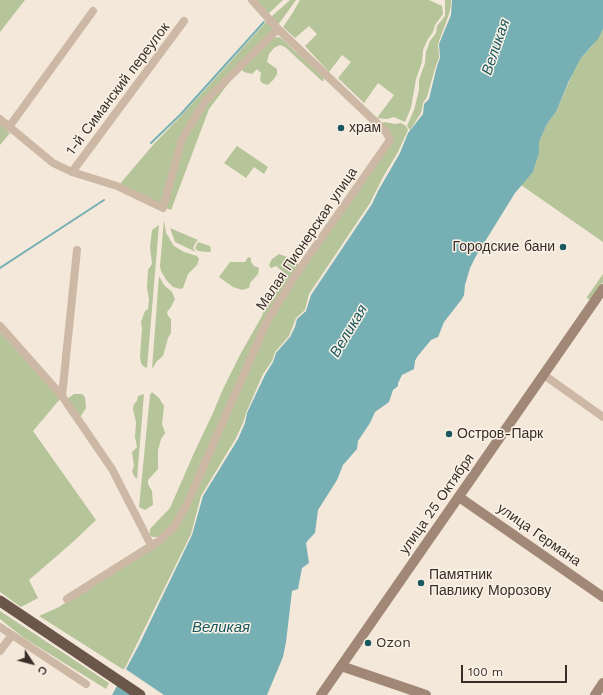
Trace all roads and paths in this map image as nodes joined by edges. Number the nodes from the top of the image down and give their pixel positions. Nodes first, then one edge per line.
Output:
1 (252, 0) edge
2 (93, 11) dead end
3 (184, 21) dead end
4 (278, 29) junction
5 (0, 119) edge
6 (9, 127) junction
7 (72, 172) junction
8 (77, 250) dead end
9 (603, 289) edge
10 (0, 326) edge
11 (544, 375) junction
12 (62, 396) junction
13 (603, 416) edge
14 (459, 497) junction
15 (151, 545) junction
16 (603, 597) edge
17 (67, 599) dead end
18 (0, 601) edge
19 (0, 627) edge
20 (12, 635) junction
21 (0, 651) edge
22 (341, 666) junction
23 (603, 683) edge
24 (86, 684) dead end
25 (140, 695) edge
26 (321, 695) edge
27 (426, 695) edge
28 (595, 695) edge

1 - 4 street, Малая Пионерская улица
2 - 6 street
3 - 7 street, 1-й Симанский переулок
4 - 7 street
4 - 15 street, Малая Пионерская улица
5 - 6 street
6 - 7 street
8 - 12 street
9 - 11 main road, улица 25 Октября
10 - 12 street
11 - 13 street
11 - 14 main road, улица 25 Октября
12 - 15 street
14 - 16 main road, улица Германа
14 - 22 main road, улица 25 Октября
15 - 17 street, Малая Пионерская улица
18 - 25 highway
19 - 20 street
20 - 21 street
20 - 24 street
22 - 26 main road, улица 25 Октября
22 - 27 main road
23 - 28 main road

